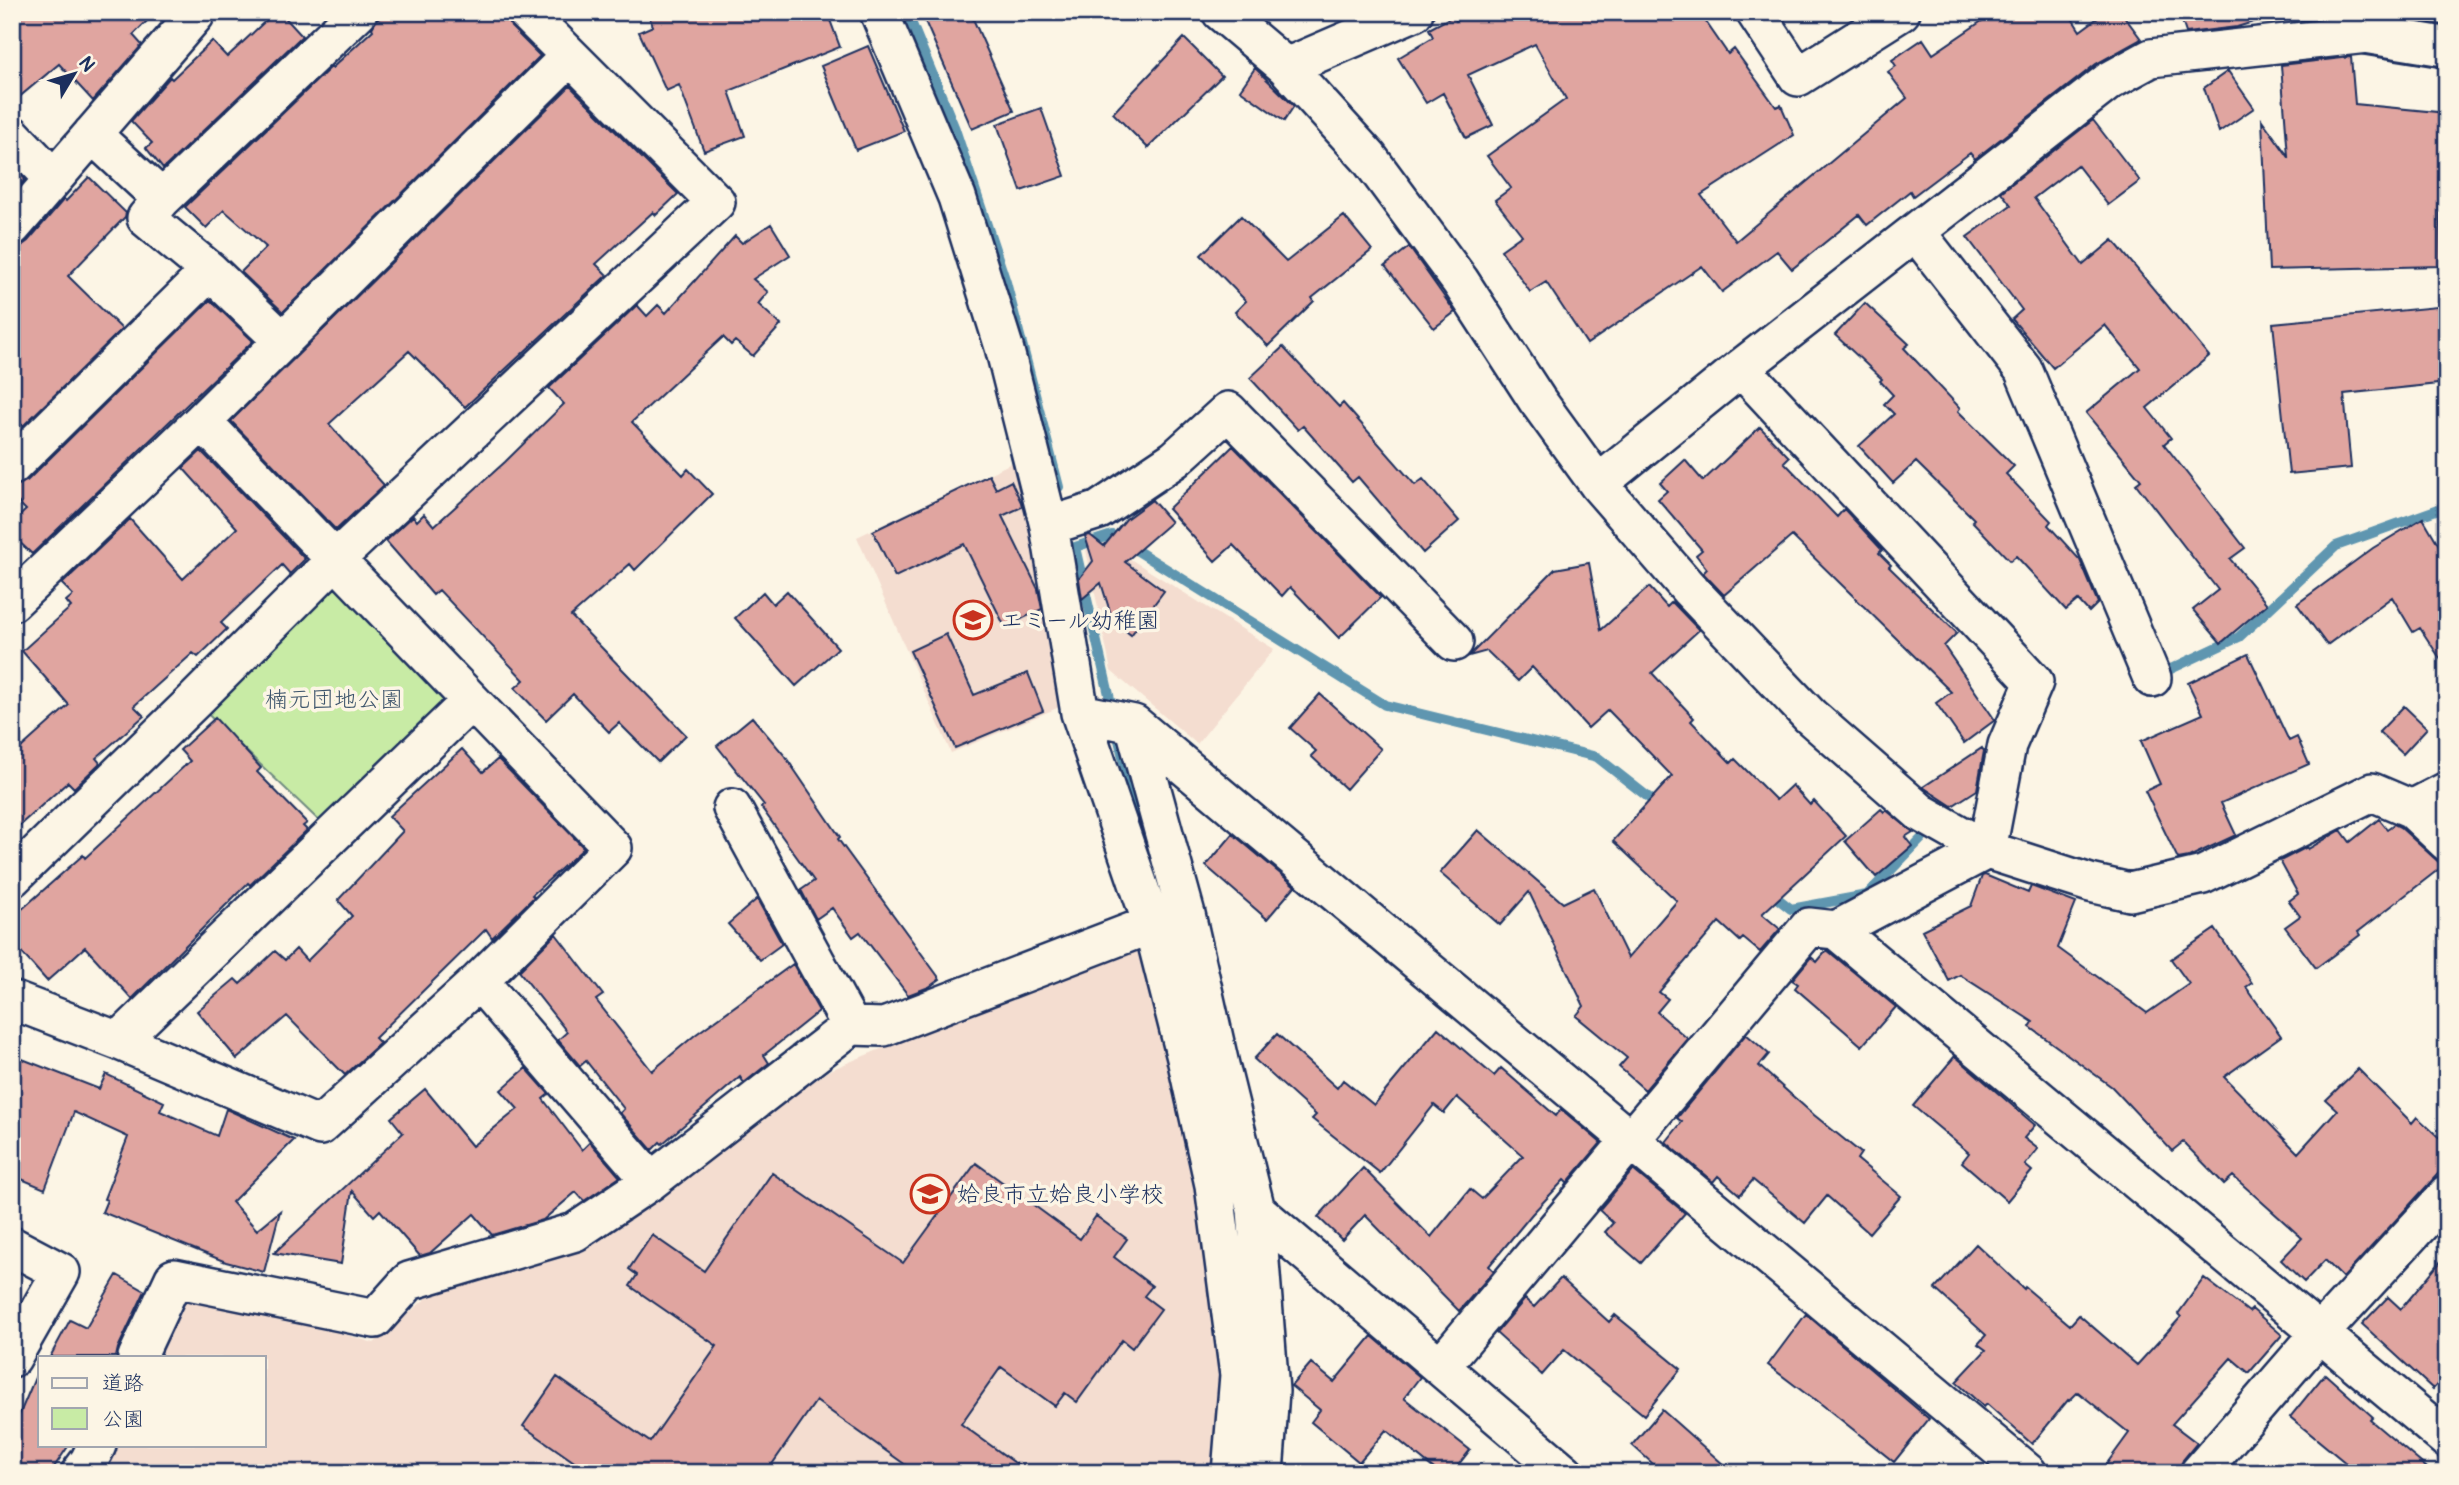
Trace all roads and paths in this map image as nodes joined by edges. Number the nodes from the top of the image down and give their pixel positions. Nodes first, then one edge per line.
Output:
1 (192, 12) edge
2 (358, 12) edge
3 (526, 12) edge
4 (878, 12) edge
5 (1221, 12) edge
6 (1414, 12) edge
7 (1755, 12) edge
8 (1901, 12) edge
9 (2367, 34) joint
10 (2447, 47) edge
11 (570, 56) junction
12 (1286, 67) junction
13 (92, 134) junction
14 (12, 135) edge
15 (53, 178) junction
16 (162, 199) junction
17 (12, 227) edge
18 (1916, 232) junction
19 (210, 271) junction
20 (283, 341) junction
21 (1741, 368) junction
22 (202, 421) junction
23 (12, 466) edge
24 (1598, 484) junction
25 (1049, 526) junction
26 (336, 558) junction
27 (13, 602) edge
28 (1454, 642) dead end
29 (2152, 678) dead end
30 (470, 702) junction
31 (1080, 713) junction
32 (1134, 724) junction
33 (2447, 791) edge
34 (732, 808) dead end
35 (2412, 809) junction
36 (2447, 842) edge
37 (1987, 850) junction
38 (12, 878) edge
39 (1152, 924) junction
40 (1836, 930) junction
41 (479, 981) junction
42 (12, 1000) edge
43 (851, 1026) junction
44 (118, 1041) junction
45 (1633, 1141) junction
46 (652, 1181) junction
47 (2447, 1195) edge
48 (1256, 1210) junction
49 (12, 1246) edge
50 (2320, 1334) junction
51 (138, 1356) edge
52 (12, 1358) edge
53 (1441, 1366) junction
54 (2447, 1439) edge
55 (96, 1446) edge
56 (80, 1473) edge
57 (1231, 1473) edge
58 (1264, 1473) edge
59 (1565, 1473) edge
60 (2028, 1473) edge
61 (2199, 1473) edge

1 - 13 street
2 - 16 street
3 - 11 street
4 - 25 street
5 - 12 street
6 - 12 street
7 - 8 street
9 - 10 street
9 - 18 street
11 - 20 street
11 - 26 street
12 - 24 street
13 - 15 street
13 - 16 street
14 - 15 street
15 - 17 street
16 - 19 street
18 - 21 street
18 - 29 street
19 - 20 street
19 - 23 street
20 - 22 street
21 - 24 street
21 - 37 street
22 - 26 street
22 - 27 street
24 - 37 street
25 - 28 street
25 - 31 street
26 - 30 street
26 - 38 street
30 - 41 street
30 - 44 street
31 - 32 street
31 - 39 street
32 - 45 street
32 - 48 street
33 - 35 street
34 - 43 street
35 - 36 street
35 - 37 street
37 - 40 street
39 - 43 street
39 - 57 street
40 - 45 street
40 - 50 street
41 - 44 street
41 - 46 street
42 - 44 street
43 - 46 street
45 - 53 street
45 - 60 street
46 - 51 street
47 - 50 street
48 - 53 street
48 - 58 street
49 - 52 street
50 - 54 street
50 - 61 street
53 - 59 street
55 - 56 street

